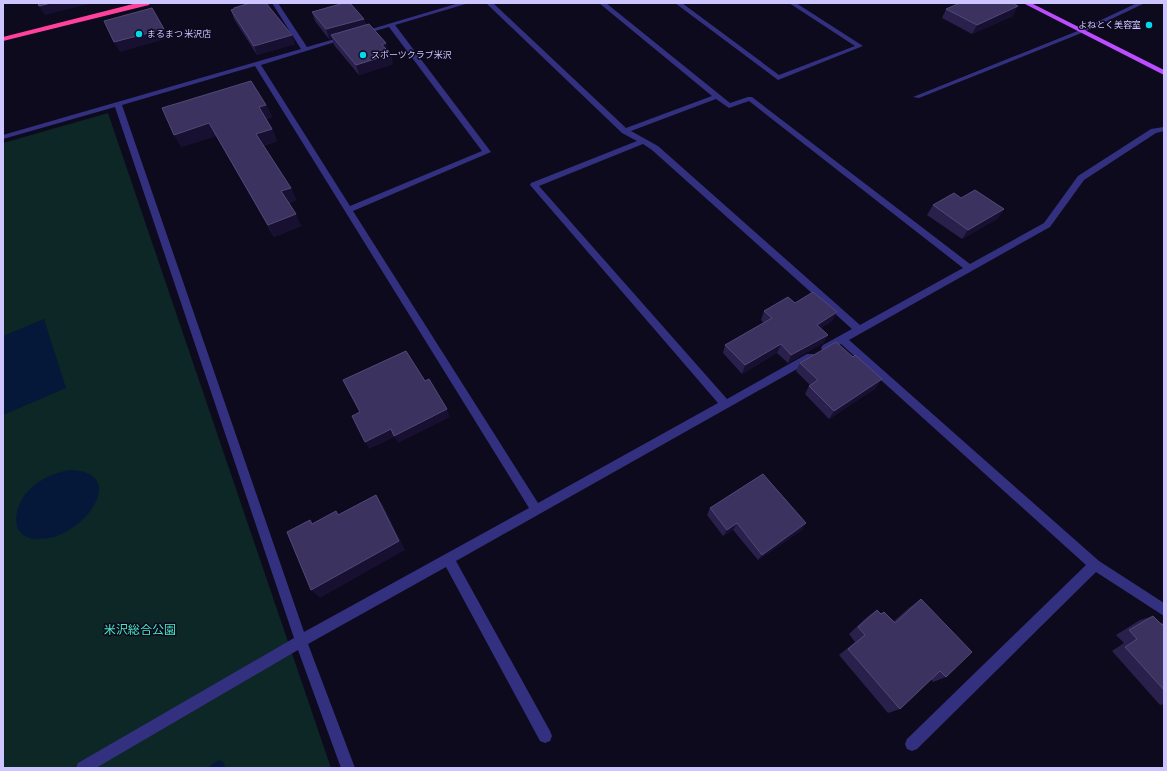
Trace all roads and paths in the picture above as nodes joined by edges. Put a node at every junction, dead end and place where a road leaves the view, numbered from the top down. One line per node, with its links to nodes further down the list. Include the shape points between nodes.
1 (146, 3): 12 (highway)
2 (275, 3): 13 (street)
3 (466, 3): 10 (street)
4 (489, 3): 20 (street)
5 (602, 3): 16 (street)
6 (678, 3): 7 (street, via 778,78 860,46)
7 (792, 3)
8 (1026, 3): 11 (main road)
9 (1142, 3): 11 (street)
10 (391, 25): 13 (street); 23 (street, via 487,152)
11 (1082, 31): 15 (main road); 17 (street)
12 (3, 39)
13 (305, 49): 14 (street)
14 (257, 64): 18 (street); 23 (street)
15 (1164, 73)
16 (716, 96): 20 (street); 24 (street, via 729,106 750,98)
17 (917, 97)
18 (118, 104): 21 (street); 32 (street)
19 (1164, 130): 24 (street, via 1154,132 1081,178 1047,225)
20 (625, 131): 22 (street)
21 (3, 137)
22 (642, 142): 25 (street, via 655,148); 27 (street, via 534,185)
23 (348, 210): 28 (street)
24 (969, 268): 25 (street)
25 (859, 330): 26 (street)
26 (842, 339): 27 (street); 30 (street)
27 (726, 404): 28 (street)
28 (536, 510): 29 (street)
29 (448, 559): 32 (street); 33 (street)
30 (1096, 565): 31 (street); 34 (street)
31 (1164, 610)
32 (301, 641): 35 (street); 36 (street)
33 (545, 736)
34 (912, 744)
35 (83, 768)
36 (348, 768)

